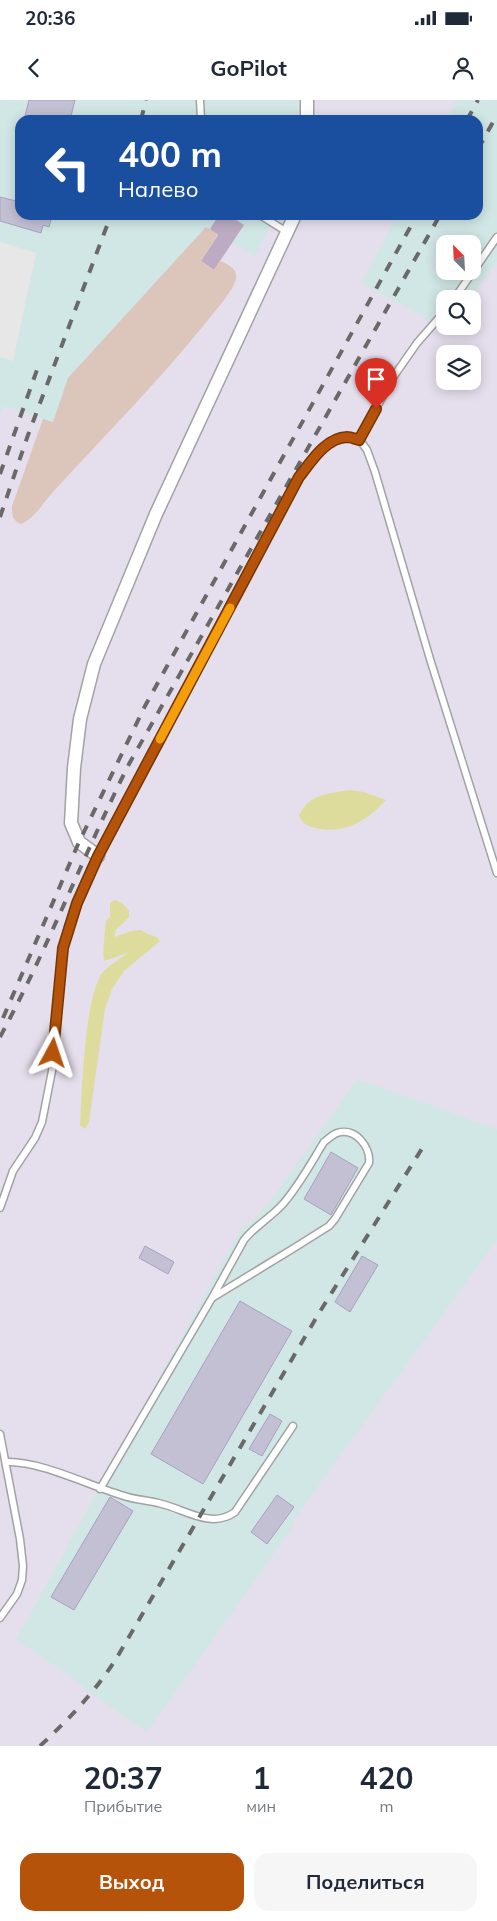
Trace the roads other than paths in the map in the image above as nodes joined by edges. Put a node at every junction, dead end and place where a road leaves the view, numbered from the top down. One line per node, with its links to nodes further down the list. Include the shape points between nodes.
1 (200, 100): 3 (lane)
2 (307, 100): 4 (street)
3 (201, 115)
4 (307, 115)
5 (268, 220): 7 (lane)
6 (293, 220): 7 (street)
7 (287, 232): 12 (street, via 156,514 94,664 80,718 71,823 79,842)
8 (497, 236): 9 (lane)
9 (460, 290)
10 (436, 321): 11 (lane, via 394,376)
11 (359, 440): 12 (lane, via 347,437 321,449 299,477); 13 (lane, via 376,472)
12 (98, 856): 14 (lane, via 77,903 63,948 52,1071 42,1122 13,1171)
13 (497, 873)
14 (0, 1208)
15 (212, 1298): 15 (lane, via 244,1240 292,1193 324,1142 336,1133 344,1132 359,1138 370,1155 369,1163 335,1220); 19 (lane)
16 (293, 1426): 19 (lane, via 238,1508 226,1518 207,1519 160,1503)
17 (0, 1434): 18 (lane)
18 (6, 1462): 19 (lane, via 26,1463); 20 (lane, via 23,1566 17,1594)
19 (100, 1489)
20 (0, 1618)

